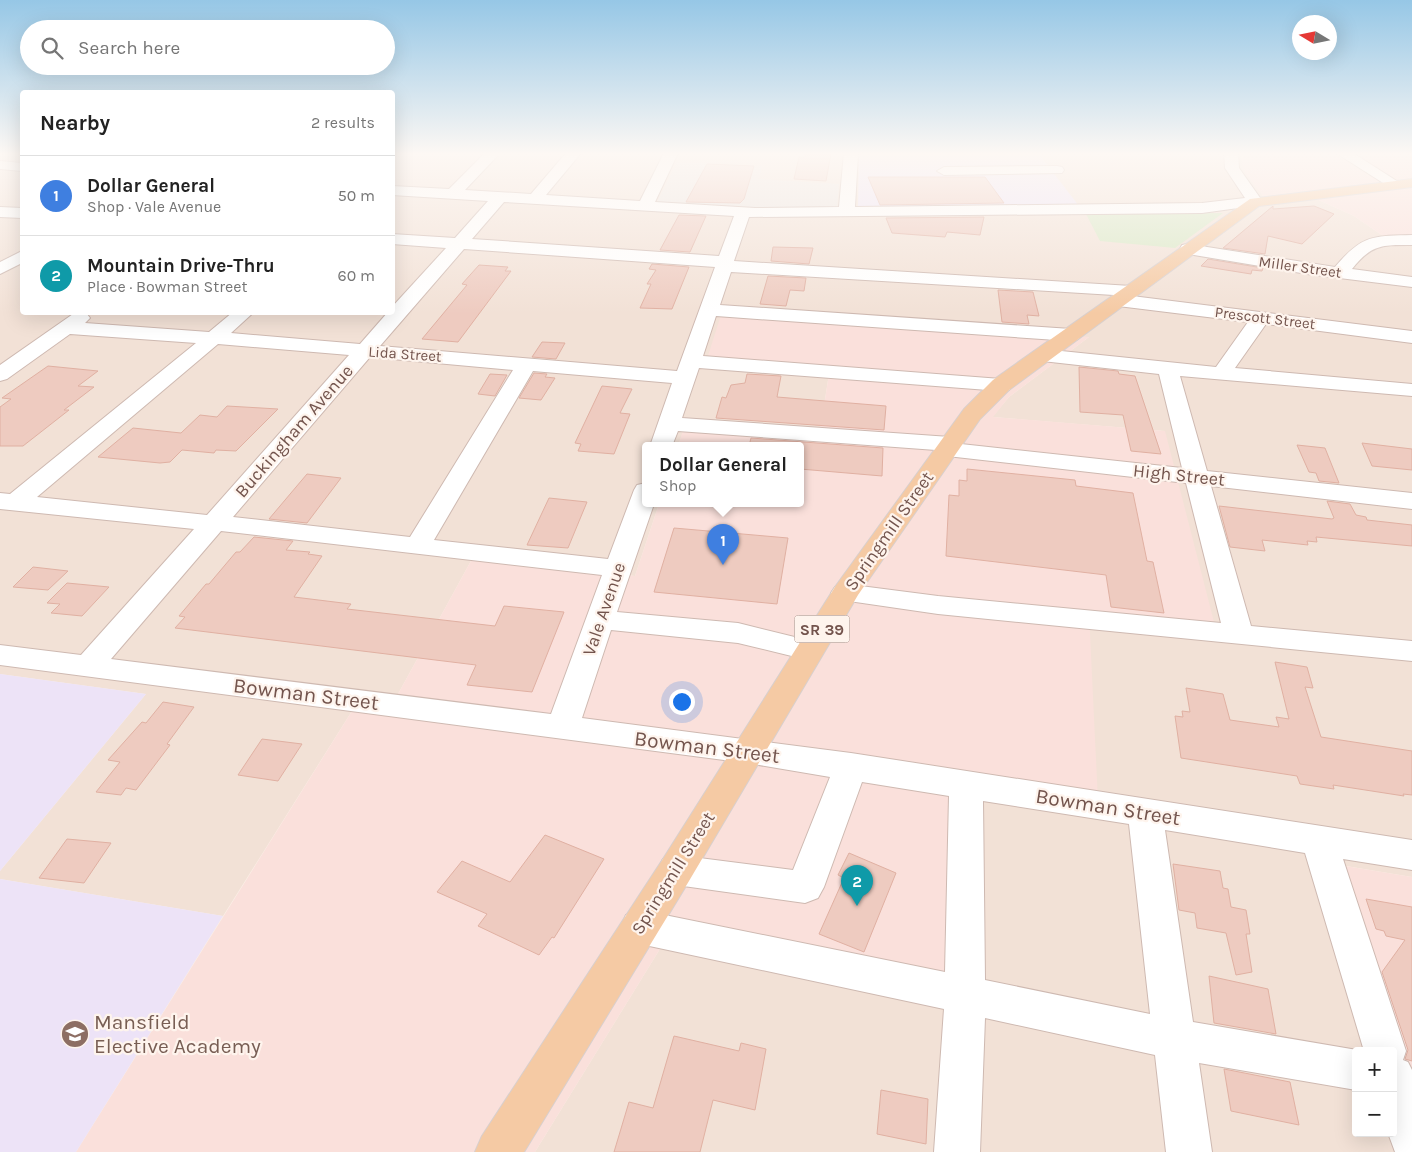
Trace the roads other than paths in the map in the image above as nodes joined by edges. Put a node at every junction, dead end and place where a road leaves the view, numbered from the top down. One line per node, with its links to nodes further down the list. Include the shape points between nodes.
1 (491, 207): 14 (street, Buckingham Avenue)
2 (657, 207): 9 (street)
3 (847, 207): 10 (street)
4 (1002, 207): 10 (street)
5 (1165, 207): 6 (street)
6 (1213, 207)
7 (1248, 207): 15 (main road, Springmill Street / SR 39)
8 (0, 212): 11 (street)
9 (743, 212): 10 (street); 17 (street)
10 (847, 212)
11 (20, 213)
12 (395, 239): 14 (street, Prescott Street)
13 (1412, 240): 20 (street, via 1368,243)
14 (459, 244): 17 (street, Prescott Street); 31 (street, Buckingham Avenue)
15 (1188, 249): 20 (street, Miller Street); 22 (main road, Springmill Street / SR 39)
16 (20, 257): 18 (street)
17 (725, 264): 22 (street, Prescott Street); 23 (street)
18 (0, 270): 19 (street)
19 (20, 271)
20 (1340, 273): 21 (street, Miller Street)
21 (1412, 282)
22 (1125, 295): 26 (street, Prescott Street); 28 (main road, Springmill Street / SR 39)
23 (709, 310): 28 (street); 35 (street)
24 (83, 315): 27 (street)
25 (242, 315): 30 (street)
26 (1261, 318): 29 (street, Prescott Street); 36 (street)
27 (66, 328): 30 (street, Lida Street); 37 (street)
28 (1070, 334): 32 (main road, Springmill Street / SR 39)
29 (1412, 337)
30 (216, 338): 31 (street, Lida Street); 46 (street)
31 (365, 351): 33 (street, Lida Street); 47 (street, Buckingham Avenue)
32 (1042, 355): 34 (street); 38 (main road, Springmill Street / SR 39)
33 (527, 363): 35 (street, Lida Street); 48 (street)
34 (1168, 369): 36 (street); 43 (street)
35 (688, 370): 38 (street, Lida Street); 40 (street)
36 (1221, 374): 39 (street)
37 (0, 375)
38 (1001, 385): 42 (main road, Springmill Street / SR 39, via 978,407)
39 (1412, 390)
40 (669, 424): 41 (street); 42 (street, High Street)
41 (662, 442)
42 (949, 446): 43 (street, High Street); 50 (main road, Springmill Street / SR 39)
43 (1196, 477): 45 (street, High Street); 52 (street)
44 (642, 501): 49 (street, Vale Avenue)
45 (1412, 501)
46 (7, 502): 47 (street)
47 (214, 523): 48 (street); 56 (street, Buckingham Avenue)
48 (418, 545): 49 (street)
49 (618, 568): 51 (street, Vale Avenue)
50 (844, 593): 52 (street); 53 (main road, Springmill Street / SR 39)
51 (600, 620): 53 (street, via 738,634); 57 (street, Vale Avenue)
52 (1238, 633): 54 (street)
53 (808, 650): 58 (main road, Springmill Street / SR 39)
54 (1412, 651)
55 (0, 655): 56 (street, Bowman Street)
56 (88, 666): 57 (street, Bowman Street)
57 (562, 728): 58 (street, Bowman Street)
58 (747, 752): 59 (street, Bowman Street); 64 (main road, Springmill Street / SR 39)
59 (851, 766): 60 (street, Bowman Street); 64 (street, via 805,887)
60 (966, 784): 61 (street, Bowman Street); 66 (street)
61 (1145, 813): 62 (street, Bowman Street); 67 (street)
62 (1319, 840): 63 (street, Bowman Street); 68 (street)
63 (1412, 855)
64 (676, 870): 65 (main road, Springmill Street / SR 39)
65 (640, 927): 66 (street); 74 (main road, Springmill Street / SR 39)
66 (964, 994): 67 (street); 75 (street)
67 (1174, 1039): 69 (street); 76 (street)
68 (1384, 1047)
69 (1352, 1068)
70 (1397, 1077): 71 (street)
71 (1412, 1079)
72 (1397, 1089): 73 (street)
73 (1412, 1139)
74 (498, 1152)
75 (957, 1152)
76 (1188, 1152)

